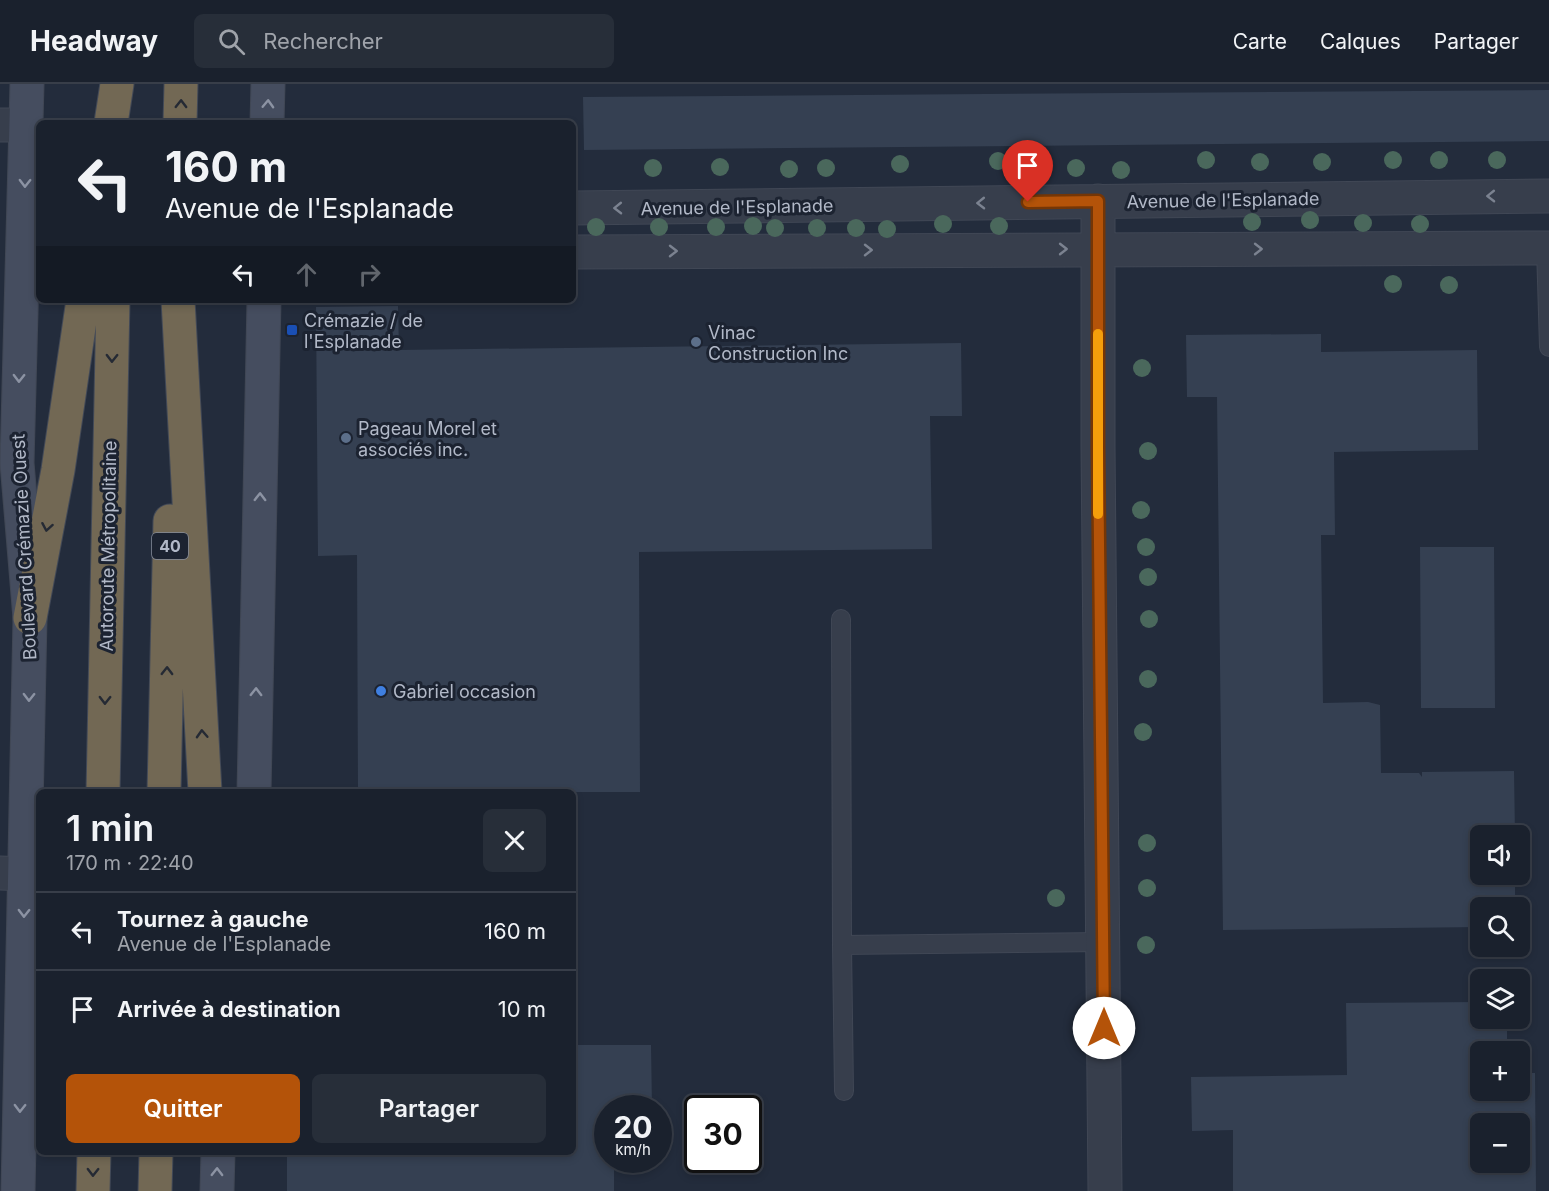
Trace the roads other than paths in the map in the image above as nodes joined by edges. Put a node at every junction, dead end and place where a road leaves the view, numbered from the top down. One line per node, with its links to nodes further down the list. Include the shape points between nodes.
1 (27, 84): 9 (main road, Boulevard Crémazie Ouest)
2 (117, 84): 5 (highway); 6 (highway)
3 (181, 84): 7 (highway, one-way to 3)
4 (268, 84): 8 (main road, one-way to 4)
5 (111, 120)
6 (117, 120)
7 (180, 120)
8 (267, 120)
9 (13, 125): 22 (main road, Boulevard Crémazie Ouest, one-way to 22, via 17,463)
10 (1549, 196): 11 (street, Avenue de l'Esplanade, one-way to 11)
11 (1098, 201): 12 (street, Avenue de l'Esplanade, one-way to 12); 14 (street)
12 (576, 208)
13 (1547, 248): 14 (street, one-way to 13); 21 (lane)
14 (1098, 249): 15 (street, one-way to 14); 30 (street)
15 (576, 252)
16 (83, 303): 23 (highway, one-way to 23, via 58,470)
17 (113, 303): 25 (highway, Autoroute Métropolitaine, one-way to 25)
18 (177, 303): 26 (highway, 40, one-way to 18)
19 (177, 303): 27 (highway, one-way to 19)
20 (264, 303): 28 (main road, one-way to 20)
21 (1549, 346)
22 (11, 515): 23 (main road, Boulevard Crémazie Ouest)
23 (30, 618): 29 (main road, Boulevard Crémazie Ouest, one-way to 29)
24 (841, 619): 31 (lane)
25 (103, 789)
26 (164, 789)
27 (205, 789)
28 (254, 789)
29 (12, 874): 36 (main road, Boulevard Crémazie Ouest, one-way to 36)
30 (1103, 942): 31 (lane); 40 (street)
31 (842, 945): 32 (lane)
32 (844, 1091)
33 (94, 1155): 37 (highway, one-way to 37)
34 (156, 1155): 38 (highway)
35 (218, 1155): 39 (main road, one-way to 35)
36 (18, 1191)
37 (93, 1191)
38 (155, 1191)
39 (217, 1191)
40 (1105, 1191)

